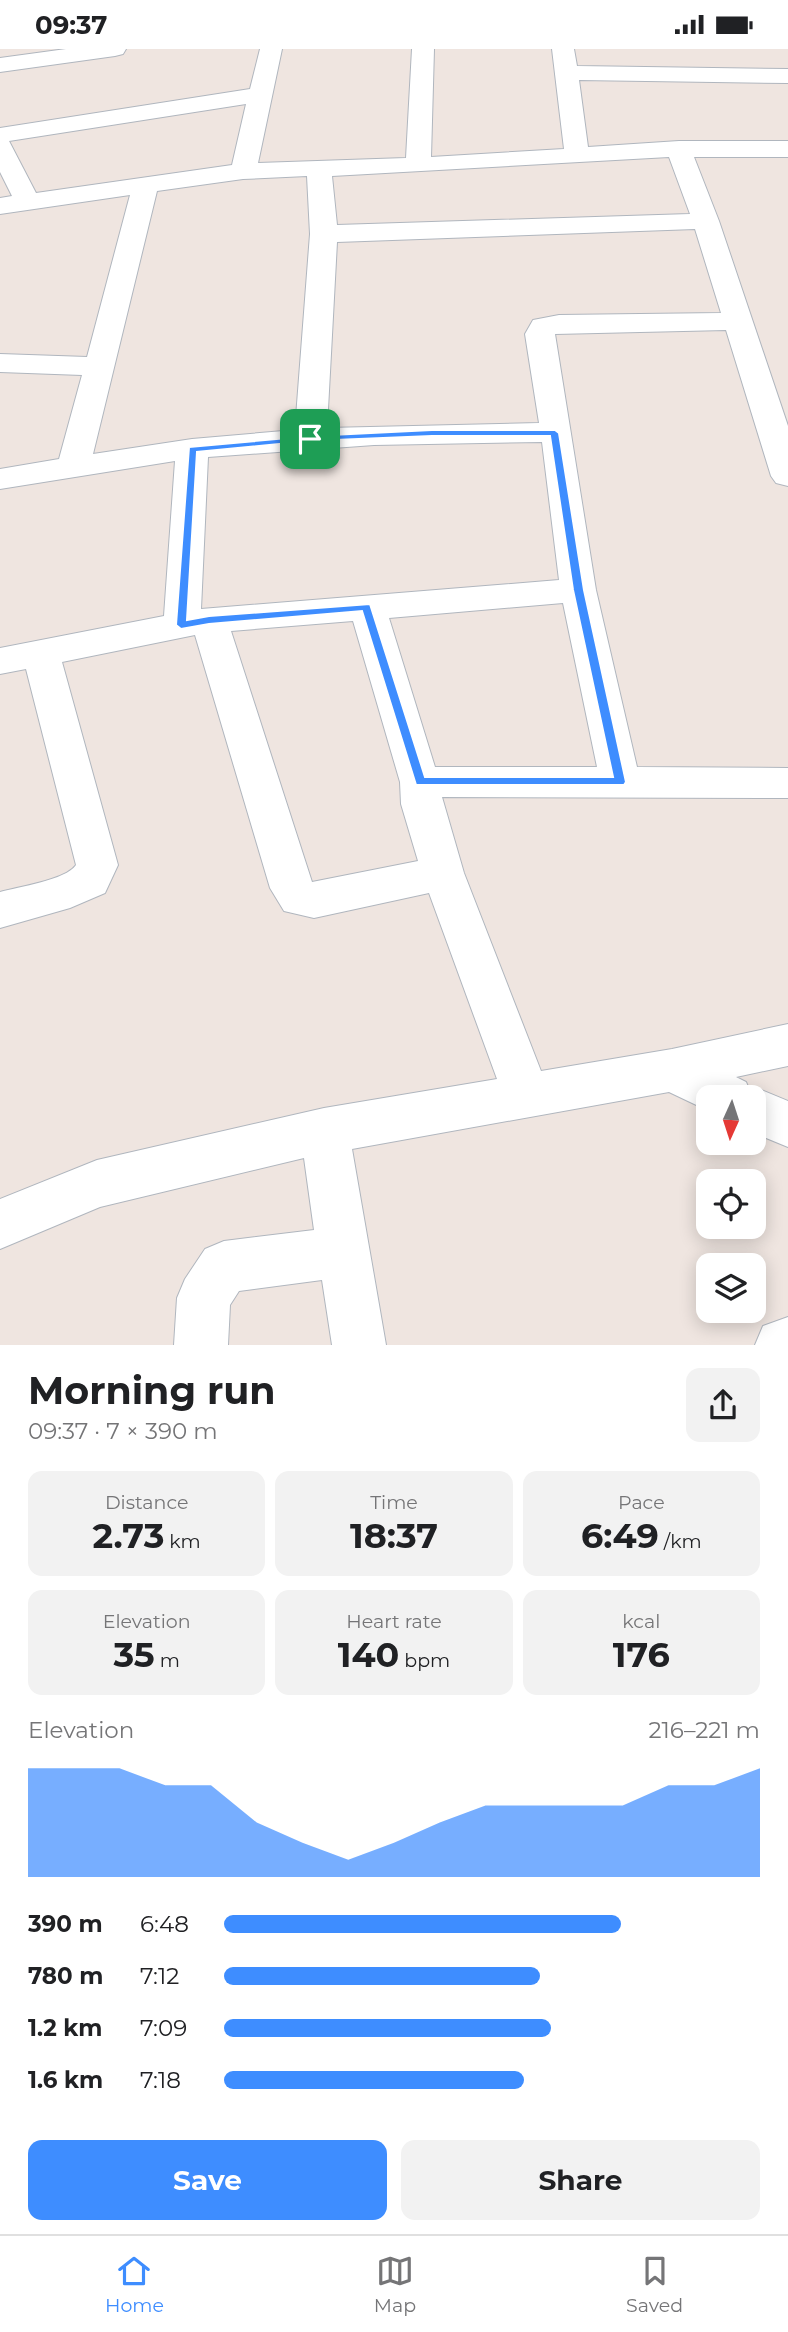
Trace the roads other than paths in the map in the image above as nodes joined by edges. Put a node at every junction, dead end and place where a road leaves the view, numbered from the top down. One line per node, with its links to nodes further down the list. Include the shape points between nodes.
1 (115, 49): 5 (street)
2 (271, 49): 7 (street)
3 (423, 49): 13 (street)
4 (564, 61): 6 (street); 12 (street)
5 (0, 65)
6 (788, 76)
7 (260, 95): 8 (street); 15 (street)
8 (0, 135)
9 (0, 146): 17 (street)
10 (679, 149): 11 (street); 12 (street); 19 (street)
11 (788, 149)
12 (577, 155): 13 (street)
13 (418, 165): 14 (street)
14 (319, 169): 15 (street); 20 (street)
15 (243, 171): 16 (street)
16 (146, 185): 17 (street); 23 (street)
17 (28, 202): 18 (street)
18 (0, 206)
19 (706, 221): 20 (street); 21 (street)
20 (324, 234): 25 (street)
21 (738, 321): 24 (street, via 543,326 540,334); 28 (street)
22 (0, 363): 23 (street)
23 (99, 366): 27 (street)
24 (555, 433): 25 (street); 30 (street)
25 (310, 439): 26 (street)
26 (192, 449): 27 (street); 32 (street)
27 (73, 468): 29 (street)
28 (788, 476)
29 (0, 479)
30 (578, 590): 31 (street); 36 (street)
31 (367, 607): 32 (street); 35 (street)
32 (195, 622): 33 (street); 38 (street, via 299,899 314,900)
33 (41, 653): 34 (street); 39 (street, via 97,865 90,881 69,891)
34 (0, 661)
35 (420, 782): 36 (street); 38 (street)
36 (620, 782): 37 (street)
37 (788, 783)
38 (443, 873): 43 (street)
39 (0, 910)
40 (788, 1045): 41 (street)
41 (672, 1070): 42 (street); 43 (street)
42 (704, 1085)
43 (527, 1095): 46 (street)
44 (766, 1115): 45 (street)
45 (788, 1125)
46 (324, 1131): 47 (street, via 97,1184); 48 (street)
47 (0, 1224)
48 (344, 1252): 50 (street, via 224,1267 204,1298); 51 (street)
49 (788, 1344): 52 (street)
50 (201, 1345)
51 (359, 1345)
52 (782, 1345)

